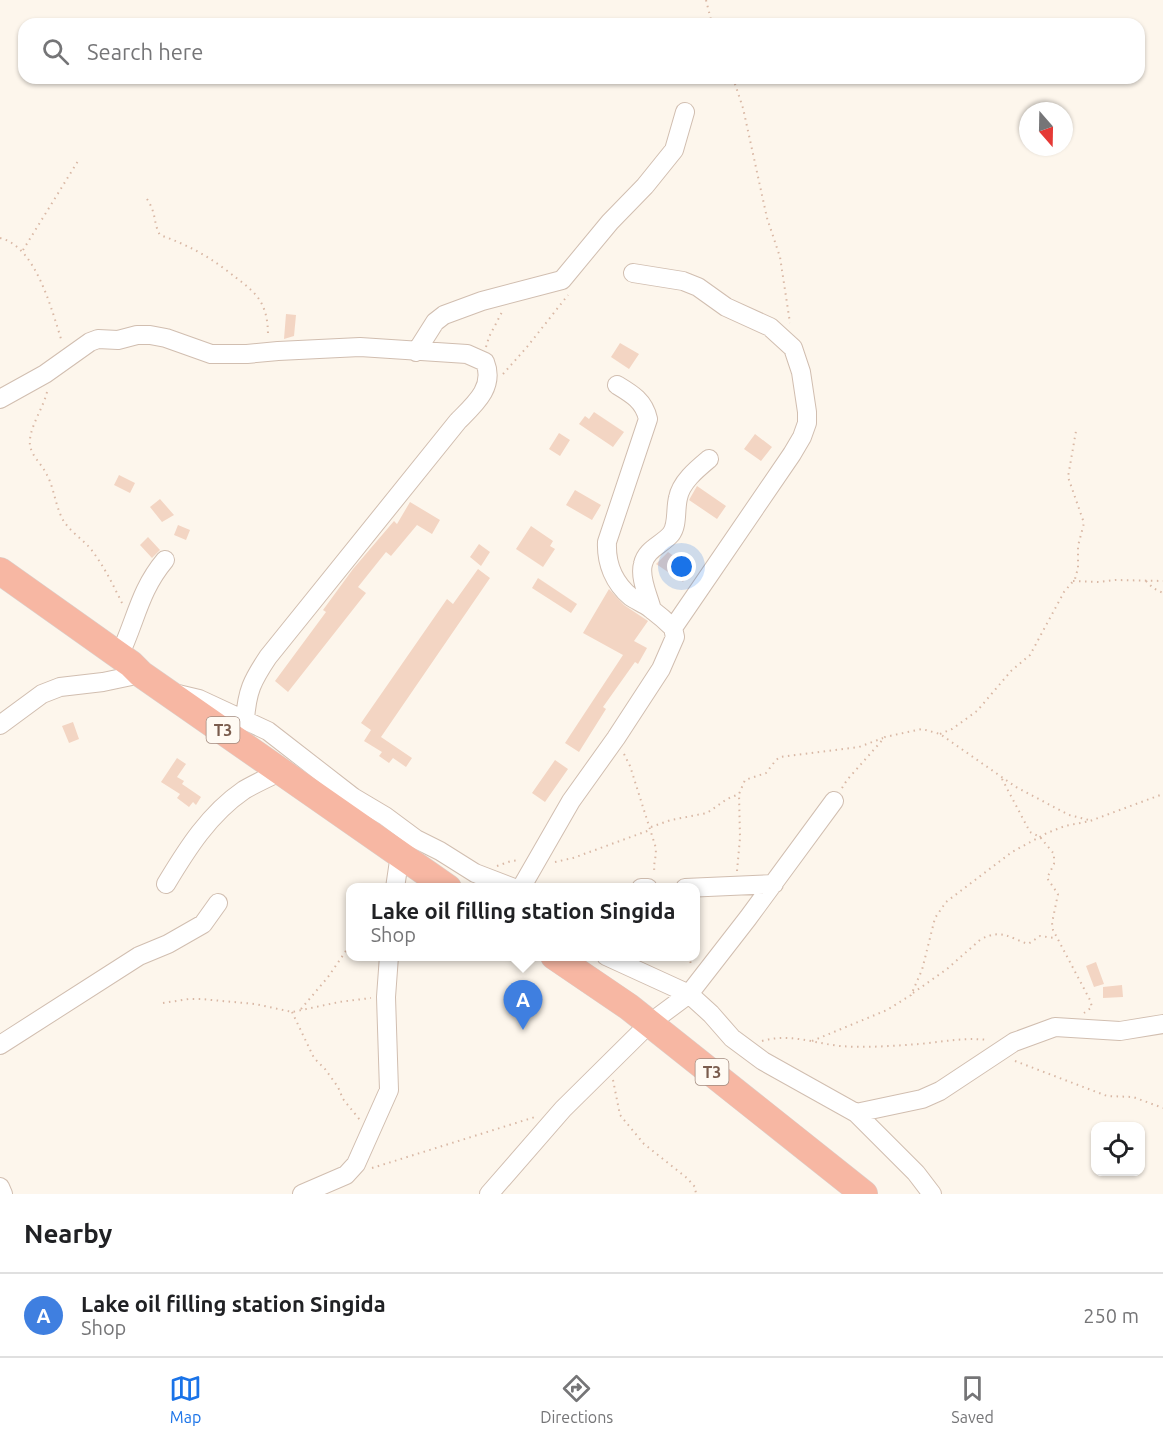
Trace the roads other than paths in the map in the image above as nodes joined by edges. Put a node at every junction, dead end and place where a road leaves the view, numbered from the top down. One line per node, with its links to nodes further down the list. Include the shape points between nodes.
1 (685, 112): 3 (street, via 674,150 562,280 444,315)
2 (633, 273): 10 (street, via 698,287 726,307 770,327 790,345 799,362 807,412 802,437)
3 (416, 352): 5 (street, via 360,348 211,354 150,335 98,339); 14 (street, via 467,354 485,362 489,377 481,398 268,657 254,678)
4 (617, 385): 9 (street, via 638,399 648,419 607,542 607,555 618,584)
5 (0, 399)
6 (709, 459): 9 (street, via 692,473 678,496 671,534 647,555 643,564)
7 (165, 560): 11 (street, via 144,589)
8 (0, 571): 11 (highway, T3)
9 (652, 610): 10 (street)
10 (673, 628): 22 (street, via 675,637 661,669 571,801)
11 (119, 656): 12 (highway, T3)
12 (141, 674): 13 (highway, T3); 15 (street, via 60,687 42,694)
13 (170, 694): 14 (street, via 199,699); 16 (highway, T3)
14 (245, 720): 21 (street, via 268,731 353,797 416,839 474,873)
15 (0, 725)
16 (282, 771): 18 (highway, T3); 23 (street, via 226,804 200,830)
17 (834, 801): 24 (street)
18 (400, 854): 19 (street); 20 (highway, T3)
19 (396, 883)
20 (441, 883)
21 (501, 883)
22 (524, 883)
23 (166, 884)
24 (774, 884): 25 (street); 30 (street)
25 (700, 887)
26 (218, 903): 33 (street, via 203,924 139,956)
27 (389, 961): 37 (street, via 389,1090 356,1164 346,1175)
28 (560, 961): 31 (highway, T3)
29 (615, 961): 30 (street)
30 (689, 994): 31 (street); 34 (street, via 732,1038 776,1070)
31 (650, 1023): 38 (street, via 563,1109); 39 (highway, T3)
32 (1163, 1024): 34 (street, via 1120,1031 1055,1027 1014,1042 922,1099)
33 (0, 1045)
34 (856, 1113): 40 (street)
35 (0, 1187): 36 (street)
36 (3, 1194)
37 (302, 1194)
38 (489, 1194)
39 (864, 1194)
40 (932, 1194)

